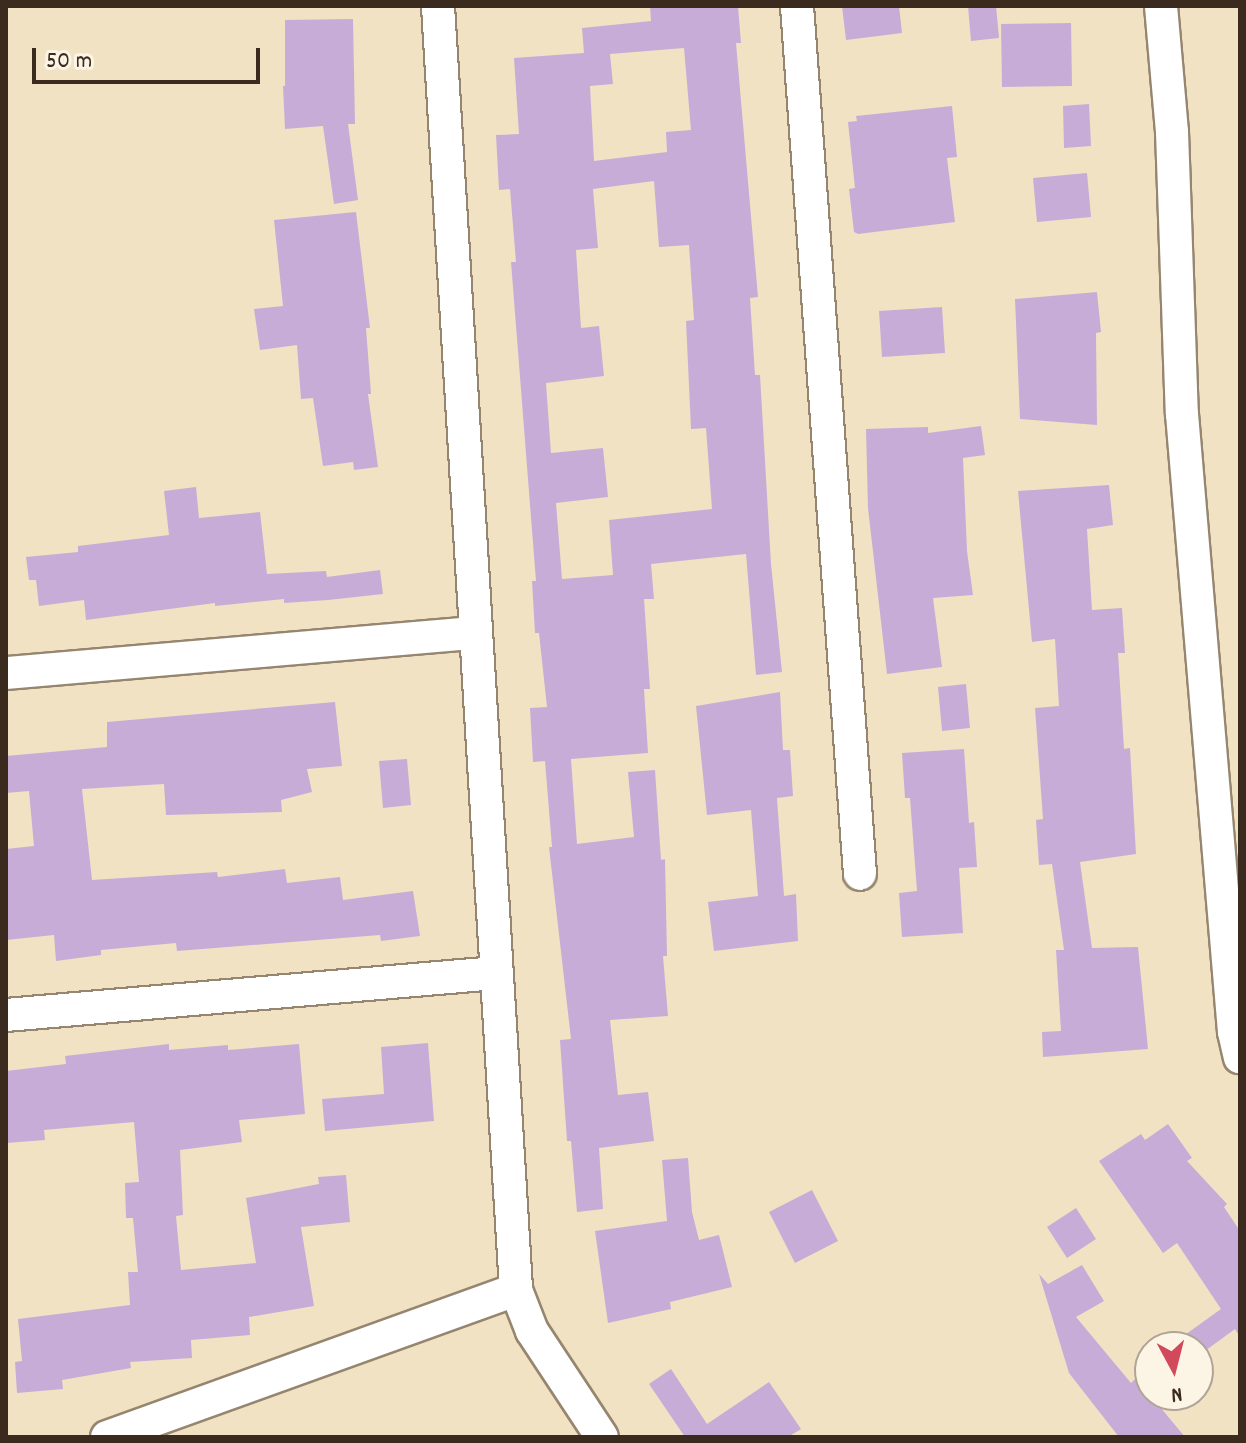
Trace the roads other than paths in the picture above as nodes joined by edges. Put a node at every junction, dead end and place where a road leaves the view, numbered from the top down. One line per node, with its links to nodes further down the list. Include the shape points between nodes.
1 (438, 6): 4 (street)
2 (797, 6): 6 (street)
3 (1161, 6): 9 (street, via 1172,132 1182,414)
4 (475, 633): 5 (street); 7 (street)
5 (6, 673)
6 (860, 874)
7 (496, 973): 8 (street); 10 (street)
8 (6, 1015)
9 (1240, 1057)
10 (516, 1290): 11 (street); 12 (street, via 532,1331)
11 (107, 1437)
12 (602, 1437)

